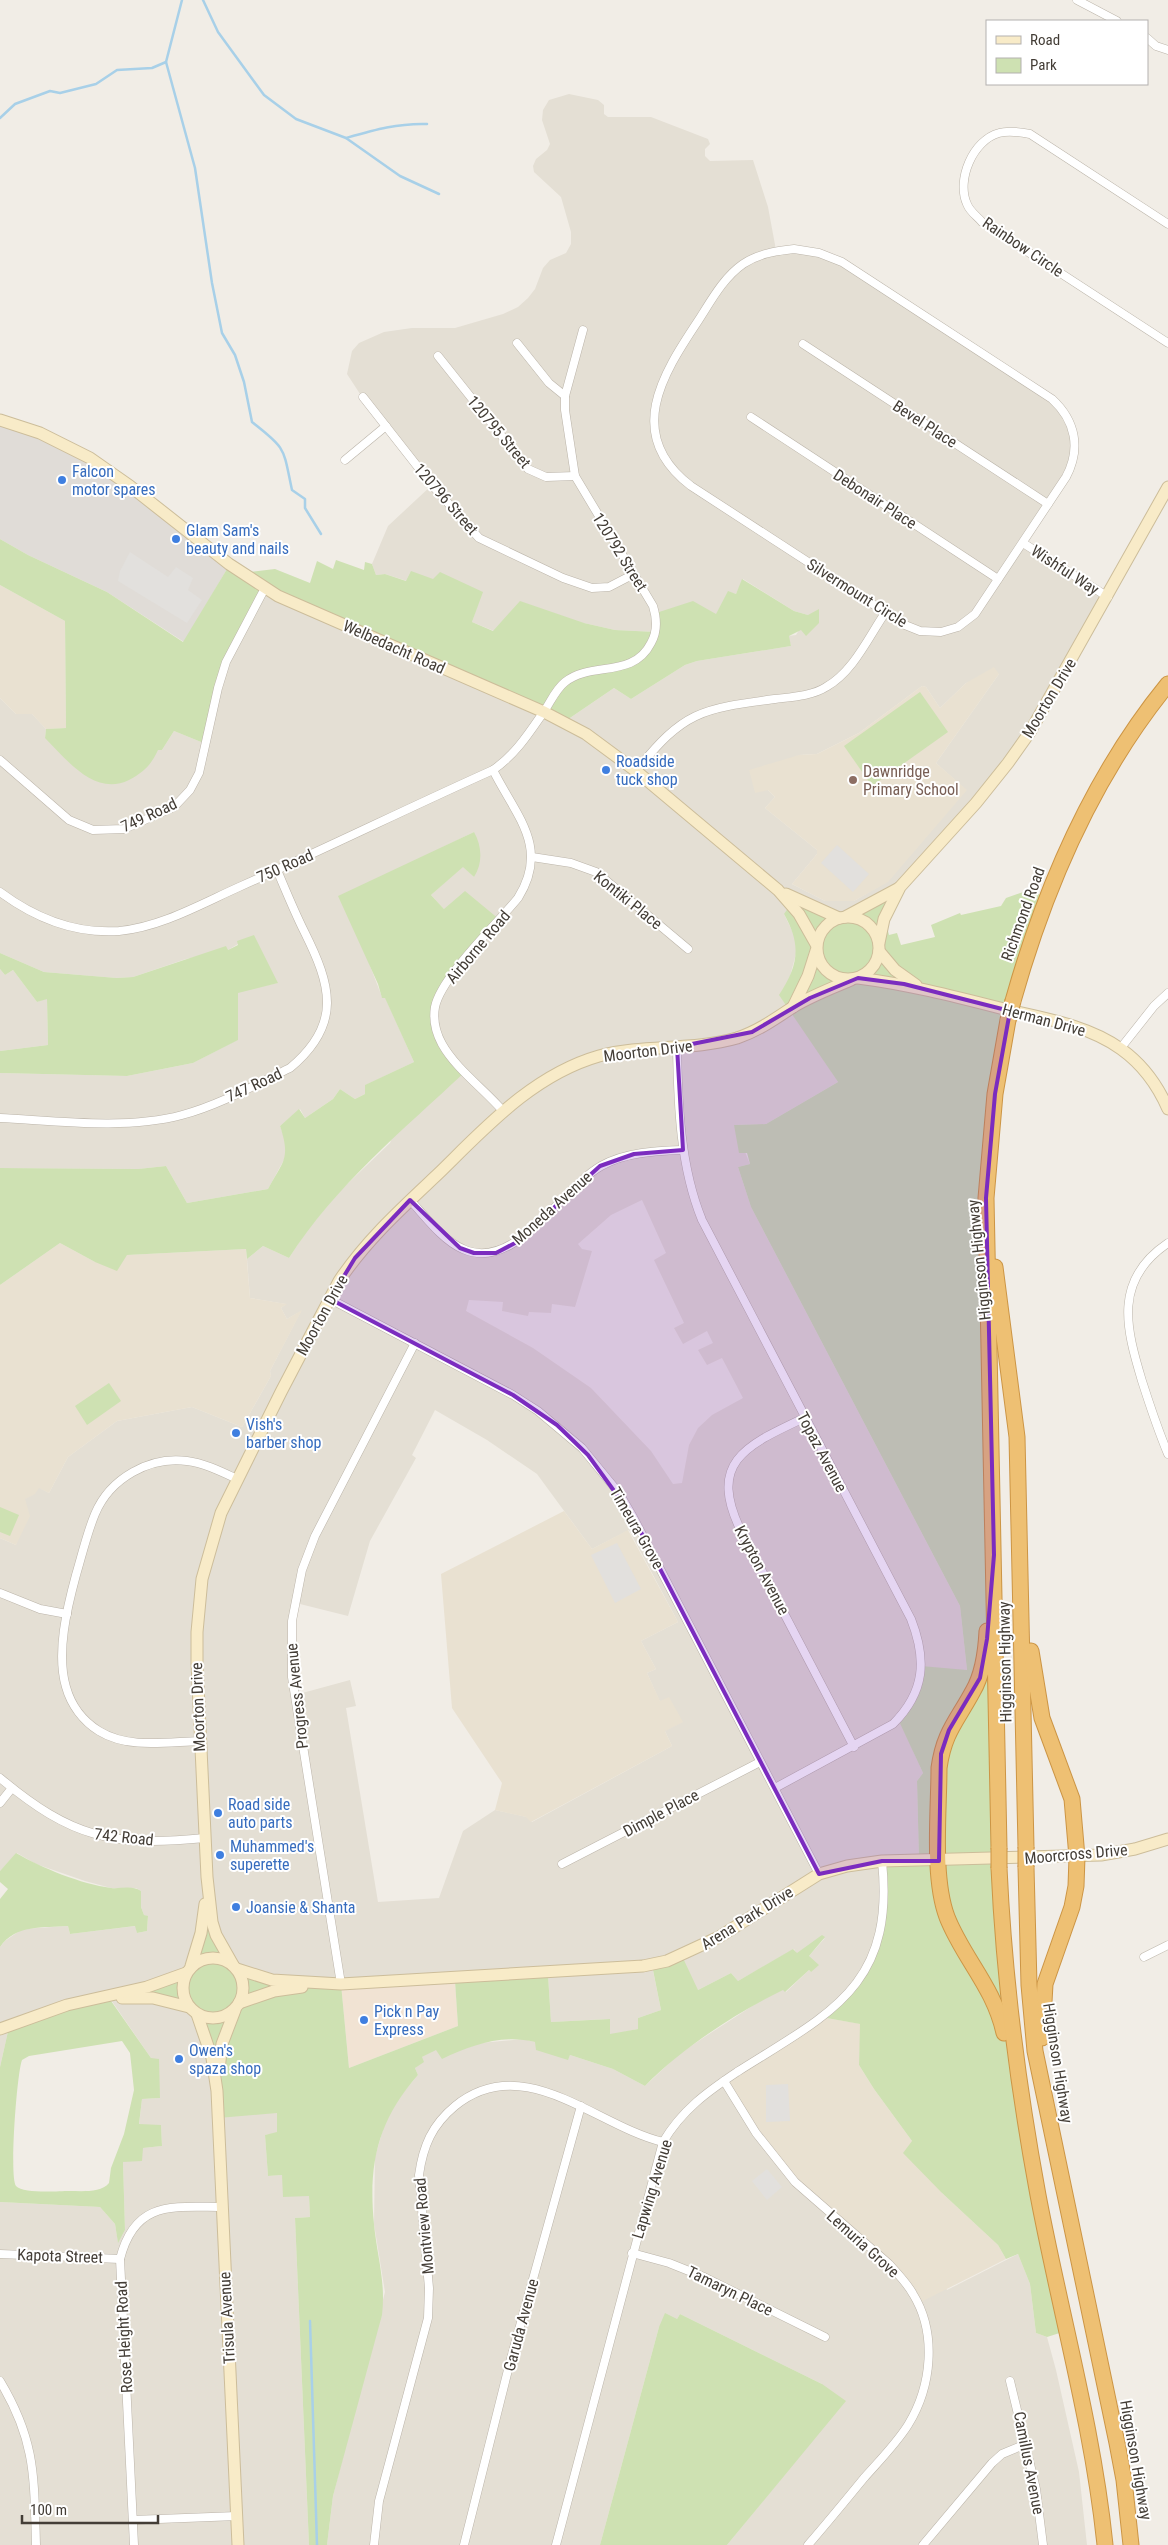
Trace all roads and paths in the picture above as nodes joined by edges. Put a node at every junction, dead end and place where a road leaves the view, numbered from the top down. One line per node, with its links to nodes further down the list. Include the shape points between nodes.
1 (1077, 0): 2 (street)
2 (1115, 20)
3 (1148, 39): 4 (street)
4 (1168, 50)
5 (1168, 224): 8 (street, Rainbow Circle, via 1030,134 1022,132 999,133 986,140 964,177 967,205 982,222)
6 (583, 330): 11 (street, 120792 Street)
7 (517, 343): 11 (street)
8 (1168, 343)
9 (803, 344): 19 (street, Bevel Place)
10 (438, 356): 17 (street, 120795 Street, via 528,469 546,477)
11 (565, 396): 17 (street, 120792 Street)
12 (363, 397): 15 (street, 120796 Street)
13 (751, 418): 22 (street, Debonair Place)
14 (0, 420): 23 (street, Welbedacht Road, via 44,434 96,462)
15 (386, 426): 16 (street); 21 (street, 120796 Street, via 465,523 486,542 576,584 592,588 609,587)
16 (345, 460)
17 (576, 476): 21 (street, 120792 Street)
18 (1168, 487): 24 (street, Moorton Drive)
19 (1048, 504): 20 (street, Silvermount Circle); 25 (street, Silvermount Circle, via 1071,467 1076,446 1068,419 1052,399 830,256 806,250 780,250 742,265 723,282 666,370 654,416 658,442 678,476 691,486)
20 (1023, 543): 22 (street, Silvermount Circle); 24 (street, Wishful Way)
21 (634, 574): 27 (street, 120792 Street, via 656,614 656,628 650,645 631,664 569,679)
22 (998, 579): 25 (street, Silvermount Circle, via 975,614 950,630 920,631)
23 (265, 588): 27 (street, Welbedacht Road); 28 (street, 749 Road, via 224,670 199,773 190,790 174,806 124,829 93,830 69,820)
24 (1108, 598): 33 (street, Moorton Drive, via 1049,701 1008,764)
25 (885, 613): 30 (street, via 851,664 825,688 798,696 701,713 665,736)
26 (1168, 684): 50 (highway, Richmond Road, bridge, via 1126,742 1072,838 1040,914 1008,1020 995,1094)
27 (544, 712): 29 (street, 750 Road, via 514,754); 30 (street, Welbedacht Road, via 586,734)
28 (0, 760)
29 (493, 770): 31 (street, Airborne Road, via 521,819); 32 (street, 750 Road)
30 (636, 771): 34 (street, Welbedacht Road)
31 (532, 857): 39 (street, Kontiki Place, via 571,862 596,872); 47 (street, Airborne Road, via 527,884 518,898 446,984 435,1007 437,1034 442,1045)
32 (277, 870): 35 (street, 750 Road, via 158,922 118,931 59,924 31,912); 48 (street, 747 Road, via 319,960 326,986 327,1008 320,1032 309,1051 299,1060 290,1068 213,1104 163,1119 105,1122)
33 (900, 887): 36 (street, Moorton Drive); 37 (street, Moorton Drive, via 884,919)
34 (778, 890): 36 (street, Welbedacht Road); 38 (street, Welbedacht Road, via 799,914)
35 (0, 892)
36 (842, 917): 37 (street, via 867,923 875,932); 38 (street, via 824,928)
37 (879, 947): 40 (street, via 873,967); 41 (street, Herman Drive, via 895,970)
38 (816, 948): 40 (street, via 820,963 828,973 839,979); 43 (street, Moorton Drive, via 808,976)
39 (688, 949)
40 (855, 979): 41 (street, Herman Drive); 43 (street, Moorton Drive)
41 (920, 988): 45 (street, Herman Drive, via 1085,1030)
42 (1168, 993): 45 (street)
43 (793, 1007): 44 (street, Moorton Drive, via 767,1025 737,1038)
44 (677, 1047): 47 (street, Moorton Drive, via 620,1052 581,1062 541,1083); 49 (street, Topaz Avenue)
45 (1120, 1049): 46 (street, Herman Drive, via 1150,1078)
46 (1168, 1108)
47 (503, 1111): 51 (street, Moorton Drive)
48 (0, 1118)
49 (683, 1150): 51 (street, Moneda Avenue, via 634,1154 600,1166 515,1243 496,1253 474,1253 460,1248); 55 (street, Topaz Avenue, via 693,1199 702,1220)
50 (988, 1183): 58 (highway, Higginson Highway, via 986,1253); 59 (highway, Higginson Highway, via 997,1287 1016,1428)
51 (410, 1200): 53 (street, Moorton Drive, via 355,1258)
52 (1168, 1243): 56 (street, via 1153,1254 1137,1275 1127,1316 1136,1360)
53 (330, 1299): 54 (street, Timeura Grove); 57 (street, Moorton Drive)
54 (414, 1343): 64 (street, Timeura Grove, via 513,1395 557,1426 588,1455 633,1517); 82 (street, Progress Avenue, via 315,1536 302,1570 292,1621 292,1677)
55 (804, 1418): 63 (street, Topaz Avenue, via 911,1619 921,1649 920,1678 904,1714); 63 (street, Krypton Avenue, via 742,1453 730,1474 728,1499 742,1534)
56 (1168, 1454)
57 (237, 1479): 61 (street, via 198,1463 173,1460 149,1465 126,1476 96,1512); 62 (street, Moorton Drive, via 221,1513 202,1579 197,1632)
58 (994, 1555): 73 (highway, via 987,1640 980,1678 948,1730 941,1754); 75 (highway, Higginson Highway, bridge, via 999,1848)
59 (1021, 1555): 71 (highway, via 1037,1695 1048,1738 1072,1799); 91 (highway, Higginson Highway, bridge, via 1031,2015 1035,2052)
60 (0, 1593): 61 (street, via 40,1609)
61 (67, 1614): 62 (street, via 63,1652 65,1685 74,1707 90,1725 124,1742)
62 (199, 1741): 69 (street, Moorton Drive)
63 (854, 1747): 67 (street, Topaz Avenue)
64 (760, 1762): 67 (street, Timeura Grove); 74 (street, Dimple Place)
65 (0, 1778): 66 (street, 742 Road)
66 (12, 1788): 68 (street); 69 (street, 742 Road, via 62,1823 91,1834 137,1841)
67 (775, 1788): 76 (street, Timeura Grove)
68 (0, 1803)
69 (204, 1838): 77 (street, Moorton Drive)
70 (1168, 1838): 71 (street, Moorcross Drive, via 1135,1849)
71 (1077, 1857): 75 (street, Moorcross Drive); 91 (highway, via 1074,1897 1050,1965 1042,2012 1044,2056)
72 (882, 1861): 73 (street, Arena Park Drive); 76 (street, Arena Park Drive); 87 (street, Lapwing Avenue, via 884,1890 880,1932 869,1965 853,1990 822,2017)
73 (939, 1861): 75 (street, Arena Park Drive); 92 (highway, via 941,1893 947,1916 988,1988 1003,2027)
74 (562, 1864)
75 (1006, 1864): 92 (highway, Higginson Highway, via 1003,1950 1008,2006)
76 (820, 1874): 82 (street, Arena Park Drive, via 703,1946 667,1961 643,1966)
77 (207, 1877): 80 (street, Moorton Drive, via 212,1922); 81 (street, Moorton Drive, via 204,1922)
78 (1168, 1945): 79 (street)
79 (1144, 1957)
80 (235, 1967): 81 (street, Arena Park Drive, via 215,1957 205,1958); 82 (street, Arena Park Drive, via 272,1980); 84 (street, via 243,1986)
81 (188, 1970): 83 (street, Arena Park Drive, via 148,1987); 85 (street, via 182,1992)
82 (336, 1984): 84 (street, Arena Park Drive, via 274,1991)
83 (98, 1998): 85 (street, Arena Park Drive, via 153,1998); 86 (street, Arena Park Drive)
84 (237, 2006): 85 (street, Arena Park Drive, via 226,2015 215,2018); 88 (street, Trisula Avenue, via 222,2044)
85 (193, 2010): 88 (street, Trisula Avenue, via 212,2058)
86 (0, 2029)
87 (724, 2081): 90 (street, Lapwing Avenue, via 688,2107); 109 (street, Lemuria Grove, via 756,2133 790,2176 902,2278 913,2294 926,2326 929,2359 914,2415)
88 (217, 2090): 93 (street, Trisula Avenue)
89 (581, 2106): 90 (street, Montview Road); 106 (street, Montview Road, via 528,2086 487,2090 471,2095 444,2115 427,2140 419,2190 429,2288 428,2318 380,2501); 107 (street, Garuda Avenue)
90 (664, 2142): 94 (street, Lapwing Avenue)
91 (1058, 2166): 113 (highway, Higginson Highway, via 1117,2443)
92 (1038, 2196): 112 (highway, Higginson Highway, via 1094,2458)
93 (222, 2208): 96 (street, Rose Height Road, via 169,2209 150,2213 135,2224); 101 (street, Trisula Avenue)
94 (632, 2253): 97 (street, Tamaryn Place, via 688,2270); 108 (street, Lapwing Avenue)
95 (0, 2254): 96 (street, Kapota Street)
96 (120, 2259): 102 (street, Rose Height Road)
97 (825, 2337)
98 (0, 2381): 103 (street, via 18,2412 30,2450)
99 (1010, 2381): 100 (street, Camillus Avenue)
100 (1026, 2444): 110 (street, via 1002,2454 992,2463); 111 (street, Camillus Avenue, via 1041,2516)
101 (237, 2516): 102 (street); 105 (street, Trisula Avenue)
102 (133, 2520): 104 (street, Rose Height Road)
103 (36, 2545)
104 (134, 2545)
105 (238, 2545)
106 (374, 2545)
107 (464, 2545)
108 (556, 2545)
109 (808, 2545)
110 (923, 2545)
111 (1043, 2545)
112 (1105, 2545)
113 (1131, 2545)

